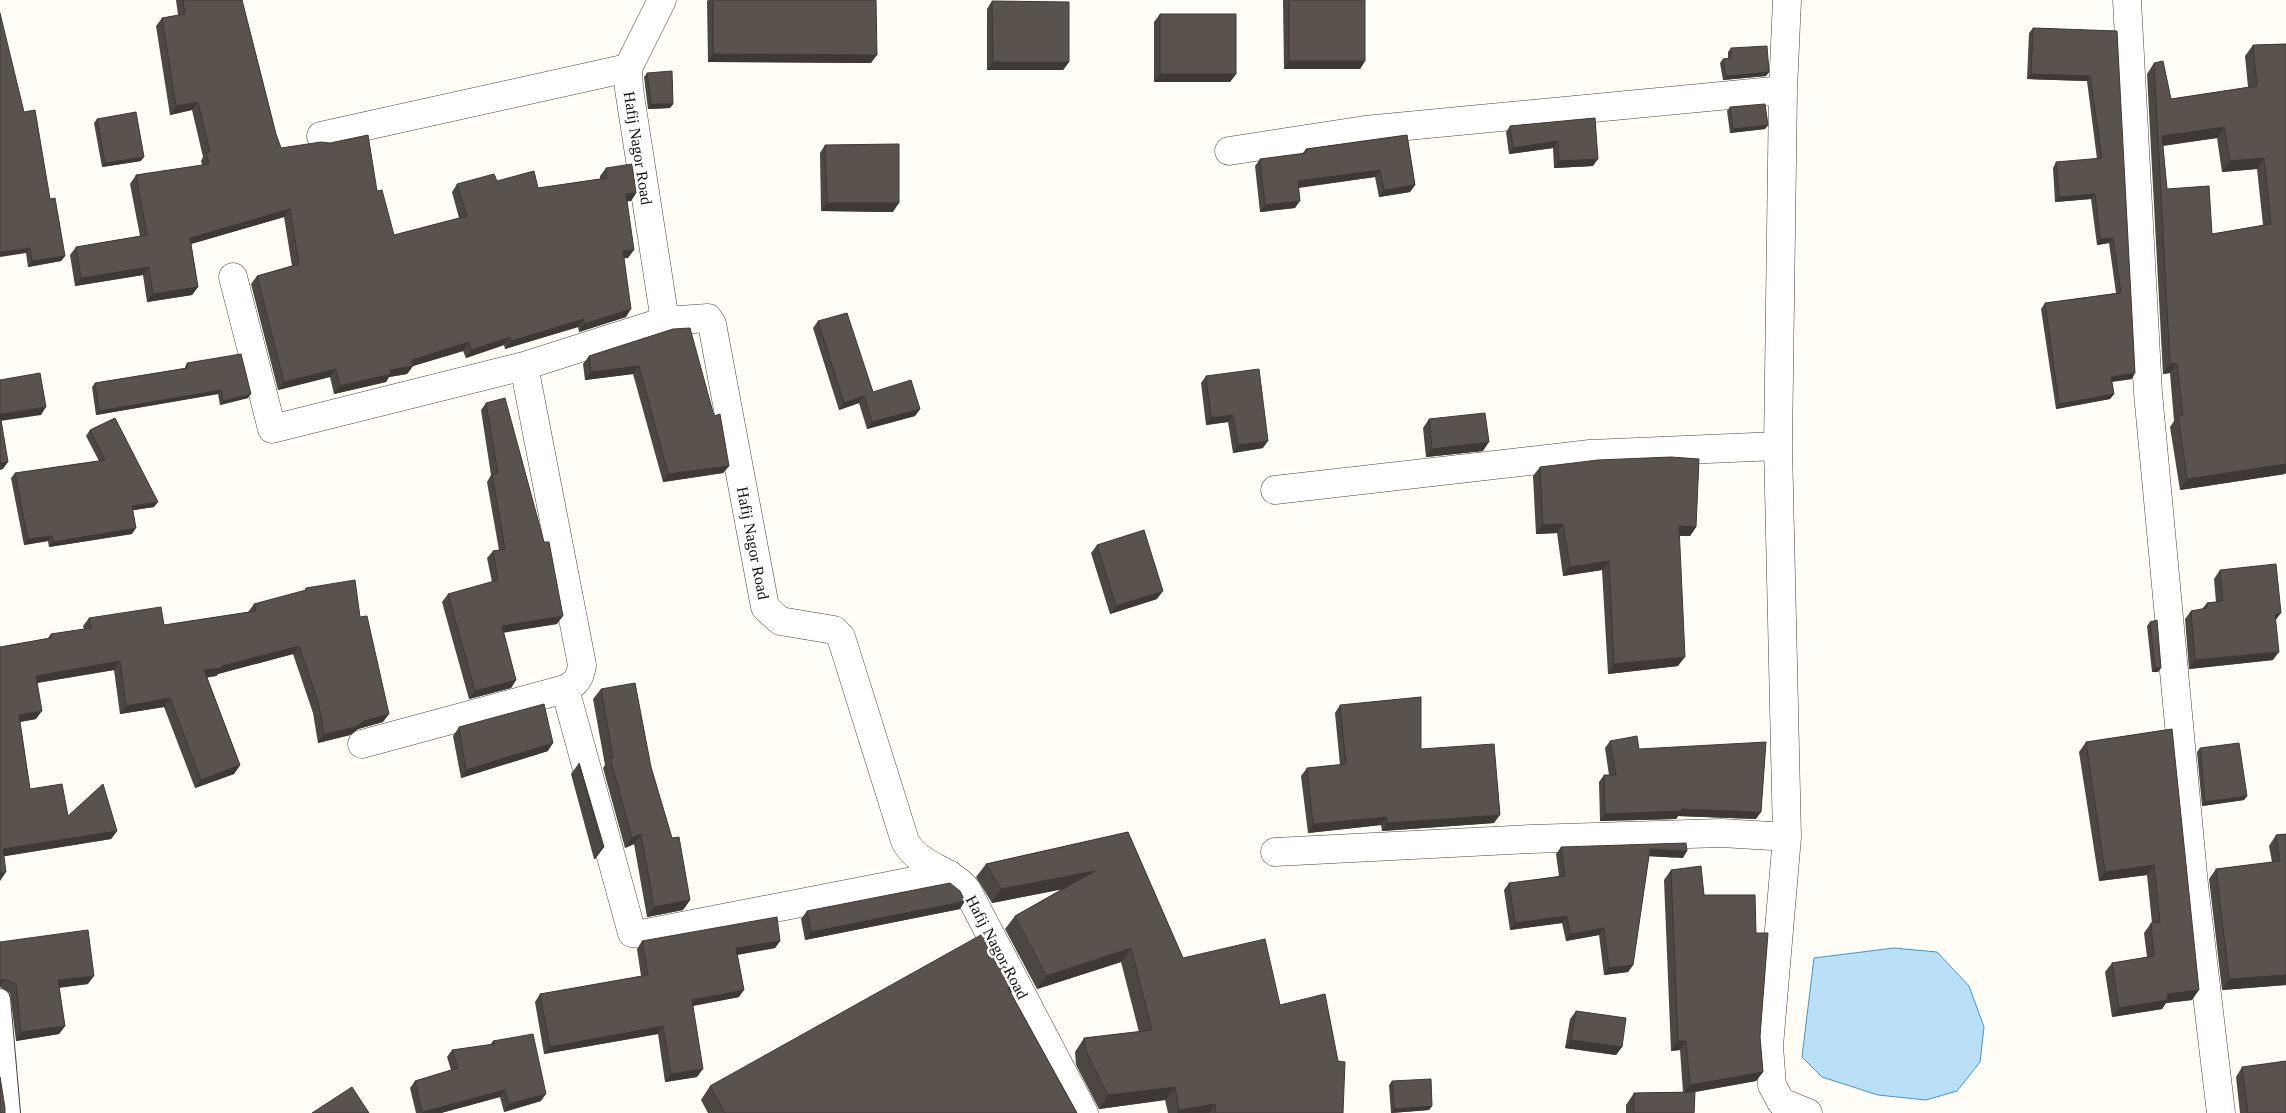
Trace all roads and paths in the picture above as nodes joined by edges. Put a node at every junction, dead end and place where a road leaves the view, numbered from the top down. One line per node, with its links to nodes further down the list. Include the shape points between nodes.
1 (662, 0): 4 (street, Hafij Nagor Road)
2 (1787, 0): 5 (street)
3 (2127, 0): 22 (street, via 2148,393 2194,885)
4 (628, 68): 6 (street); 9 (street, Hafij Nagor Road)
5 (1783, 90): 7 (street, via 1365,130); 11 (street)
6 (321, 136)
7 (1229, 151)
8 (233, 277): 10 (street, via 272,429)
9 (665, 321): 10 (street); 17 (street, Hafij Nagor Road, via 700,316 708,318 712,324 765,607 780,621 834,630 841,638 905,841 911,853)
10 (524, 366): 13 (street, via 582,665 575,684)
11 (1778, 446): 12 (street, via 1590,454); 15 (street)
12 (1275, 490)
13 (565, 689): 14 (street); 17 (street, via 632,934)
14 (362, 744)
15 (1787, 837): 16 (street, via 1702,834); 21 (street, via 1769,1046 1772,1085 1781,1102)
16 (1275, 852)
17 (949, 874): 20 (street, Hafij Nagor Road, via 968,890)
18 (0, 999): 19 (lane)
19 (10, 1113)
20 (1084, 1113)
21 (1808, 1113)
22 (2221, 1113)

